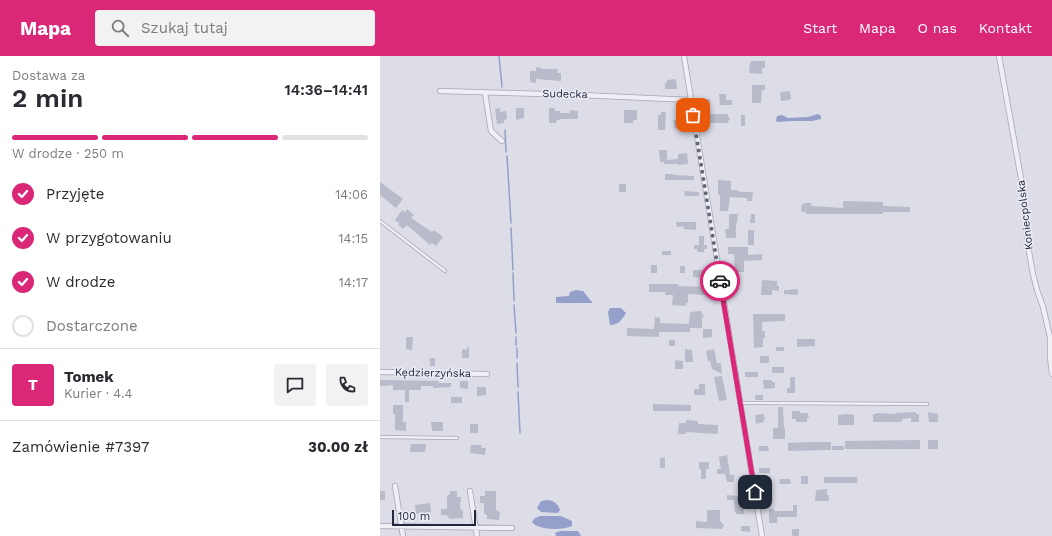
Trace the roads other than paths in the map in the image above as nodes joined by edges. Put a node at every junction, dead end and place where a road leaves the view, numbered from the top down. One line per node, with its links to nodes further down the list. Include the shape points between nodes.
1 (684, 56): 5 (street)
2 (999, 56): 11 (street, Koniecpolska, via 1022,184 1033,274 1050,337)
3 (440, 92): 4 (street, Sudecka)
4 (485, 93): 5 (street, Sudecka); 6 (street, via 492,131)
5 (691, 100): 12 (street)
6 (502, 141)
7 (380, 221): 8 (lane)
8 (445, 270)
9 (380, 372): 10 (street, Kędzierzyńska)
10 (487, 374)
11 (1052, 374)
12 (740, 403): 13 (lane); 24 (street)
13 (927, 404)
14 (380, 437): 15 (lane)
15 (457, 438)
16 (395, 486): 19 (street)
17 (470, 491): 20 (street)
18 (380, 526): 19 (street)
19 (402, 526): 20 (street); 22 (street)
20 (476, 527): 21 (street); 23 (street)
21 (512, 528)
22 (403, 536)
23 (477, 536)
24 (762, 536)

